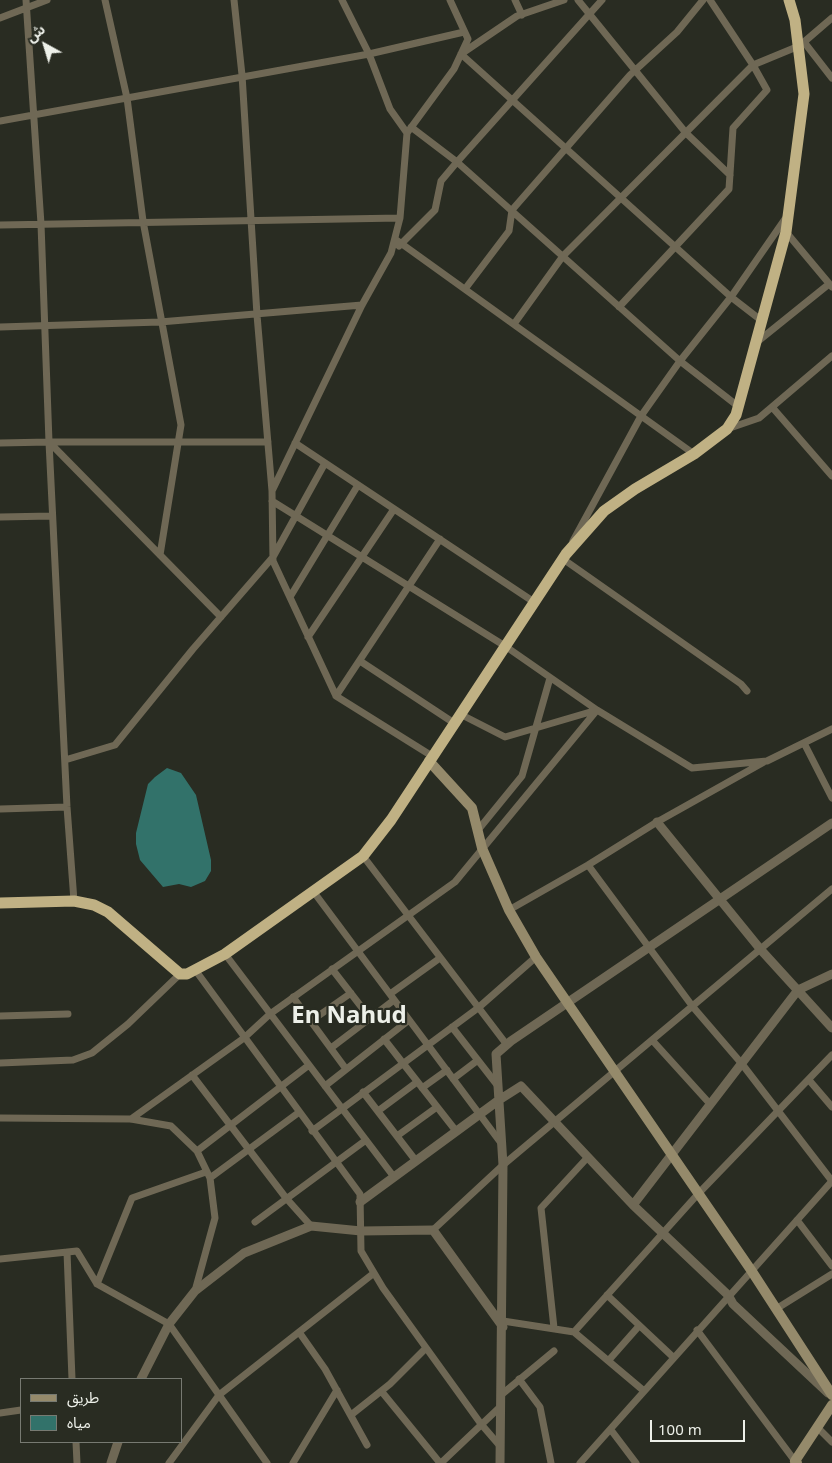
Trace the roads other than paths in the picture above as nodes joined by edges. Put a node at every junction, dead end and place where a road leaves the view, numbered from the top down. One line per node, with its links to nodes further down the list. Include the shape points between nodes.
1 (26, 0): 14 (street)
2 (47, 0): 14 (street)
3 (105, 0): 27 (street)
4 (234, 0): 25 (street)
5 (342, 0): 21 (street)
6 (450, 0): 19 (street)
7 (515, 0): 15 (street)
8 (564, 0): 15 (street)
9 (578, 0): 16 (street)
10 (602, 0): 16 (street)
11 (703, 0): 24 (street, via 677,32)
12 (710, 0): 23 (street)
13 (789, 0): 20 (highway)
14 (26, 8): 17 (street); 29 (street)
15 (522, 15): 22 (street)
16 (588, 15): 24 (street); 28 (street)
17 (0, 18)
18 (832, 18): 20 (street)
19 (464, 32): 21 (street); 22 (street, via 468,39)
20 (802, 44): 23 (street); 26 (street); 38 (highway, via 804,94)
21 (369, 54): 25 (street); 31 (street, via 390,109)
22 (461, 54): 28 (street); 31 (street, via 454,69)
23 (753, 65): 32 (street); 35 (street, via 767,90 733,128)
24 (634, 71): 32 (street); 33 (street)
25 (242, 76): 27 (street); 40 (street)
26 (832, 78)
27 (127, 98): 29 (street); 41 (street)
28 (512, 99): 33 (street); 34 (street)
29 (35, 115): 30 (street); 42 (street)
30 (0, 121)
31 (409, 130): 34 (street); 39 (street)
32 (686, 133): 35 (street); 36 (street)
33 (566, 148): 36 (street); 37 (street)
34 (457, 162): 37 (street); 45 (street, via 441,181 435,210)
35 (730, 175): 46 (street, via 729,189)
36 (621, 198): 46 (street); 47 (street)
37 (512, 210): 47 (street); 49 (street, via 509,231)
38 (788, 214): 44 (highway); 50 (street)
39 (400, 218): 40 (street); 45 (street)
40 (250, 219): 41 (street); 53 (street)
41 (143, 221): 42 (street); 55 (street)
42 (41, 224): 43 (street); 58 (street)
43 (0, 225)
44 (786, 232): 48 (street); 54 (highway)
45 (398, 241): 49 (street); 51 (street)
46 (675, 247): 50 (street); 52 (street)
47 (563, 256): 52 (street); 56 (street)
48 (831, 285): 59 (street)
49 (465, 289): 56 (street)
50 (731, 297): 54 (street); 61 (street)
51 (362, 305): 53 (street); 70 (street)
52 (619, 307): 61 (street)
53 (257, 315): 55 (street); 68 (street)
54 (762, 321): 59 (highway)
55 (160, 322): 58 (street); 67 (street, via 181,425)
56 (514, 324): 64 (street)
57 (0, 327): 58 (street)
58 (46, 327): 66 (street)
59 (756, 343): 62 (highway)
60 (832, 356): 63 (street)
61 (680, 361): 62 (street); 64 (street)
62 (739, 407): 65 (highway)
63 (772, 407): 65 (street, via 759,418); 73 (street)
64 (641, 416): 71 (street); 84 (street)
65 (727, 429): 71 (highway)
66 (48, 442): 67 (street); 69 (street); 78 (street); 83 (street)
67 (178, 442): 68 (street); 83 (street)
68 (268, 442): 75 (street)
69 (0, 443)
70 (295, 443): 72 (street); 75 (street)
71 (694, 454): 84 (highway, via 604,511)
72 (324, 463): 74 (street); 79 (street)
73 (832, 476)
74 (358, 485): 77 (street); 81 (street)
75 (272, 491): 76 (street)
76 (272, 501): 79 (street); 85 (street)
77 (394, 509): 82 (street); 86 (street)
78 (52, 516): 80 (street); 103 (street)
79 (296, 516): 81 (street); 85 (street)
80 (0, 517)
81 (328, 536): 86 (street); 88 (street)
82 (440, 540): 87 (street); 89 (street)
83 (160, 555): 90 (street)
84 (564, 556): 89 (highway); 95 (street, via 741,684)
85 (273, 557): 88 (street); 90 (street)
86 (362, 557): 87 (street); 91 (street)
87 (409, 587): 92 (street); 93 (street)
88 (290, 598): 91 (street)
89 (534, 602): 92 (highway)
90 (221, 617): 103 (street, via 114,745)
91 (308, 637): 96 (street)
92 (505, 646): 94 (street); 98 (highway)
93 (360, 660): 96 (street); 98 (street)
94 (550, 678): 97 (street); 99 (street)
95 (746, 692)
96 (336, 696): 102 (street)
97 (597, 710): 99 (street); 104 (street, via 692,768); 111 (street)
98 (457, 719): 99 (street, via 505,737); 102 (highway)
99 (537, 728): 110 (street, via 522,776)
100 (832, 730): 101 (street)
101 (804, 743): 104 (street); 105 (street)
102 (430, 759): 110 (main road, via 472,808); 112 (highway, via 391,820)
103 (65, 760): 106 (street)
104 (767, 761): 108 (street)
105 (832, 798)
106 (67, 807): 107 (street); 117 (street)
107 (0, 809)
108 (657, 822): 113 (street); 116 (street)
109 (832, 823): 116 (street)
110 (478, 830): 111 (main road)
111 (482, 848): 119 (main road); 120 (street, via 455,882)
112 (363, 856): 115 (highway); 120 (street)
113 (588, 865): 119 (street); 121 (street)
114 (832, 889): 122 (street)
115 (313, 891): 123 (street); 124 (highway)
116 (720, 899): 121 (street); 122 (street)
117 (74, 901): 118 (highway); 129 (highway, via 108,912)
118 (0, 904)
119 (509, 910): 125 (main road)
120 (407, 915): 123 (street); 126 (street)
121 (649, 948): 135 (street); 136 (street)
122 (762, 950): 131 (street); 136 (street)
123 (358, 951): 127 (street); 134 (street)
124 (225, 954): 128 (highway); 139 (street)
125 (536, 957): 135 (main road); 137 (street)
126 (440, 958): 134 (street); 137 (street)
127 (332, 969): 132 (street); 133 (street)
128 (196, 971): 129 (highway); 146 (street)
129 (180, 974): 155 (street, via 92,1054 72,1060)
130 (832, 974): 131 (street)
131 (798, 990): 145 (street); 156 (street)
132 (351, 993): 141 (street); 143 (street)
133 (293, 997): 139 (street); 143 (street)
134 (392, 997): 141 (street); 142 (street)
135 (569, 1004): 150 (street); 160 (main road)
136 (692, 1006): 148 (street); 156 (street)
137 (478, 1008): 144 (street); 150 (street)
138 (68, 1014): 140 (street)
139 (270, 1014): 146 (street); 157 (street)
140 (0, 1016)
141 (370, 1018): 151 (street)
142 (409, 1020): 147 (street); 149 (street)
143 (311, 1022): 151 (street)
144 (452, 1027): 149 (street); 153 (street)
145 (832, 1028)
146 (244, 1038): 161 (street); 167 (street)
147 (384, 1039): 154 (street); 158 (street)
148 (652, 1040): 160 (street); 171 (street)
149 (428, 1044): 154 (street); 159 (street)
150 (506, 1045): 166 (street, via 496,1054)
151 (331, 1048): 158 (street)
152 (832, 1055): 163 (street)
153 (478, 1060): 162 (street); 166 (street)
154 (403, 1063): 164 (street); 169 (street)
155 (0, 1064)
156 (742, 1064): 171 (street); 176 (street)
157 (309, 1065): 165 (street); 167 (street)
158 (346, 1069): 165 (street)
159 (446, 1070): 162 (street); 168 (street)
160 (614, 1071): 181 (street); 190 (main road)
161 (192, 1075): 180 (street); 182 (street)
162 (453, 1079): 178 (street)
163 (809, 1080): 173 (street); 176 (street)
164 (418, 1082): 168 (street); 175 (street)
165 (325, 1086): 174 (street)
166 (498, 1086): 170 (street)
167 (281, 1088): 177 (street); 182 (street)
168 (422, 1088): 172 (street)
169 (363, 1092): 174 (street); 175 (street)
170 (499, 1100): 178 (street); 181 (street, via 521,1086); 187 (street)
171 (710, 1104): 190 (street)
172 (437, 1107): 184 (street); 185 (street)
173 (832, 1107)
174 (342, 1108): 183 (street); 186 (street)
175 (378, 1111): 185 (street)
176 (779, 1112): 197 (street); 198 (street)
177 (298, 1113): 183 (street); 188 (street)
178 (480, 1114): 184 (street); 187 (street)
179 (0, 1118): 180 (street)
180 (131, 1119): 189 (street, via 171,1126)
181 (554, 1121): 191 (street); 194 (street)
182 (232, 1125): 188 (street); 189 (street)
183 (312, 1131): 193 (street)
184 (456, 1132): 192 (street)
185 (397, 1136): 192 (street)
186 (366, 1140): 193 (street); 196 (street)
187 (502, 1144): 194 (street)
188 (249, 1149): 195 (street); 199 (street)
189 (196, 1151): 195 (street)
190 (671, 1155): 198 (main road); 201 (street)
191 (588, 1157): 201 (street); 222 (street, via 541,1208)
192 (416, 1161): 196 (street)
193 (336, 1163): 199 (street); 200 (street, via 360,1194)
194 (503, 1164): 205 (street); 220 (street)
195 (208, 1175): 214 (street, via 132,1198); 215 (street, via 215,1218)
196 (394, 1178): 200 (street)
197 (832, 1181): 202 (street)
198 (698, 1194): 207 (street); 211 (main road)
199 (286, 1198): 203 (street); 204 (street)
200 (360, 1202): 206 (street)
201 (634, 1205): 207 (street)
202 (797, 1220): 210 (street); 211 (street)
203 (255, 1222)
204 (310, 1226): 206 (street); 215 (street, via 244,1253)
205 (433, 1230): 206 (street); 220 (street)
206 (360, 1231): 212 (street, via 361,1251)
207 (662, 1232): 216 (street); 217 (street)
208 (67, 1252): 209 (street); 214 (street, via 77,1251); 230 (street)
209 (0, 1259)
210 (832, 1266)
211 (751, 1270): 217 (street); 218 (main road)
212 (374, 1273): 224 (street); 226 (street)
213 (832, 1274): 218 (street)
214 (97, 1284): 219 (street)
215 (195, 1291): 219 (street)
216 (607, 1295): 221 (street); 225 (street)
217 (728, 1295): 223 (street); 238 (street, via 732,1304)
218 (776, 1309): 238 (main road)
219 (169, 1324): 231 (street); 236 (street)
220 (503, 1324): 222 (street); 237 (street)
221 (639, 1326): 228 (street); 229 (street)
222 (554, 1328): 225 (street)
223 (697, 1330): 228 (street); 252 (street)
224 (299, 1332): 233 (street); 236 (street)
225 (574, 1332): 229 (street)
226 (426, 1348): 235 (street); 244 (street)
227 (554, 1350): 232 (street)
228 (673, 1357): 234 (street)
229 (609, 1360): 234 (street)
230 (72, 1378)
231 (142, 1378)
232 (519, 1379): 237 (street); 260 (street, via 540,1407)
233 (337, 1390): 243 (street); 257 (street)
234 (644, 1391): 246 (street)
235 (382, 1392): 243 (street); 258 (street)
236 (219, 1395): 255 (street); 256 (street)
237 (501, 1395): 240 (street)
238 (832, 1396)
239 (832, 1404): 245 (main road)
240 (501, 1406): 244 (street); 251 (street)
241 (20, 1410): 242 (street)
242 (0, 1413)
243 (350, 1416): 250 (street)
244 (481, 1424): 251 (street); 258 (street)
245 (817, 1427): 247 (street); 252 (main road)
246 (611, 1430): 261 (street); 262 (street)
247 (832, 1442)
248 (76, 1443): 253 (street)
249 (118, 1443): 254 (street)
250 (367, 1445)
251 (500, 1446): 259 (street)
252 (796, 1462)
253 (77, 1463)
254 (112, 1463)
255 (169, 1463)
256 (267, 1463)
257 (293, 1463)
258 (441, 1463)
259 (500, 1463)
260 (551, 1463)
261 (580, 1463)
262 (636, 1463)

